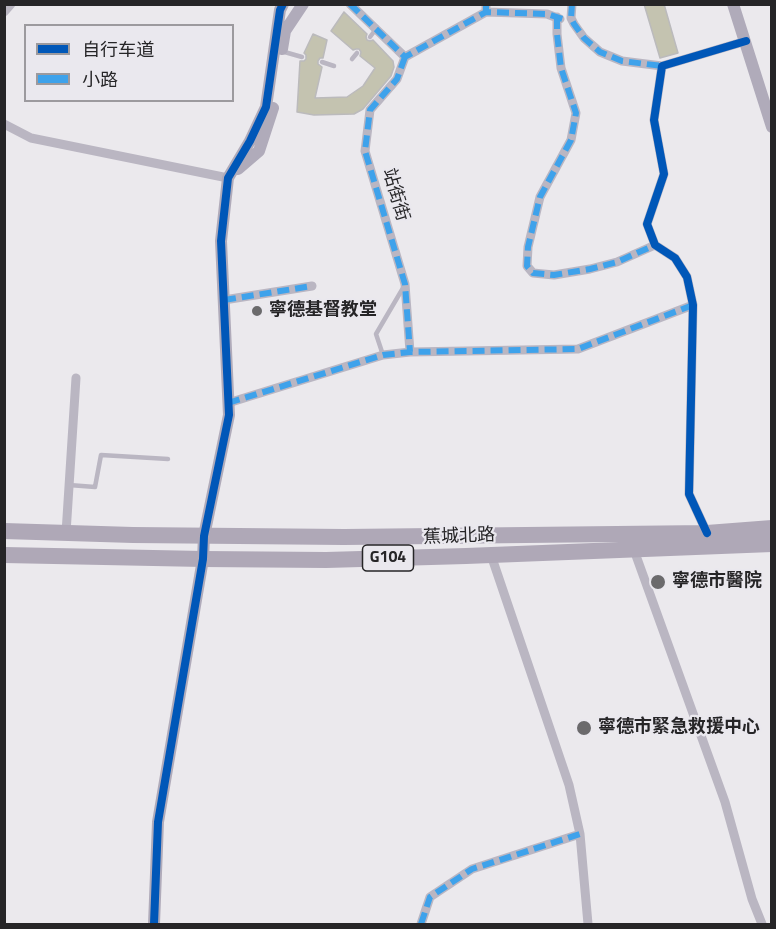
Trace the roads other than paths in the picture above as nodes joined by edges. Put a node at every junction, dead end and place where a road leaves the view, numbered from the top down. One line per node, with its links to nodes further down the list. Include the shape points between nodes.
1 (11, 4): 8 (street)
2 (283, 4): 22 (street, via 266,107)
3 (303, 4): 12 (street, via 285,31)
4 (350, 4): 15 (street, via 373,33)
5 (572, 4): 10 (street)
6 (734, 4): 11 (street)
7 (486, 8): 9 (street); 15 (street)
8 (4, 12)
9 (556, 17): 10 (street); 23 (street, via 561,68 576,113 571,140 540,197 527,266 533,273 554,274 590,269)
10 (574, 24): 19 (street, via 600,52 622,61)
11 (746, 41): 19 (street); 21 (street)
12 (281, 51): 14 (lane); 22 (street, via 274,106 259,151)
13 (357, 53): 16 (lane)
14 (303, 57)
15 (405, 57): 24 (street, 站街街, via 397,79 370,110 365,151)
16 (352, 59)
17 (322, 63): 18 (lane)
18 (334, 66)
19 (662, 66): 23 (street, via 654,120 664,174 647,224)
20 (4, 124): 22 (street, via 31,138)
21 (771, 127)
22 (228, 178): 26 (street, via 221,241)
23 (655, 245): 27 (street, via 675,258 687,277)
24 (405, 284): 28 (street, 站街街); 29 (lane, via 376,334)
25 (312, 286): 26 (street)
26 (224, 300): 31 (street)
27 (693, 305): 28 (street, via 578,349); 36 (street, via 689,494)
28 (410, 351): 29 (street)
29 (382, 355): 31 (street)
30 (76, 378): 33 (street)
31 (228, 402): 38 (street, via 229,415)
32 (168, 459): 33 (lane, via 100,455 95,487)
33 (69, 485): 37 (street)
34 (771, 528): 36 (highway, 蕉城北路 / G104)
35 (4, 531): 37 (highway, 蕉城北路 / G104)
36 (707, 532): 38 (highway, 蕉城北路 / G104)
37 (66, 533): 38 (highway, 蕉城北路 / G104)
38 (204, 536): 43 (street)
39 (771, 544): 40 (highway, 蕉城北路 / G104)
40 (634, 550): 42 (highway, 蕉城北路 / G104); 48 (street, via 725,802)
41 (4, 555): 43 (highway, 蕉城北路 / G104)
42 (491, 555): 43 (highway, 蕉城北路 / G104); 44 (street, via 569,785)
43 (203, 559): 45 (street, via 158,822)
44 (580, 834): 46 (street, via 472,869 430,897); 47 (street)
45 (154, 924)
46 (421, 924)
47 (588, 924)
48 (762, 924)

